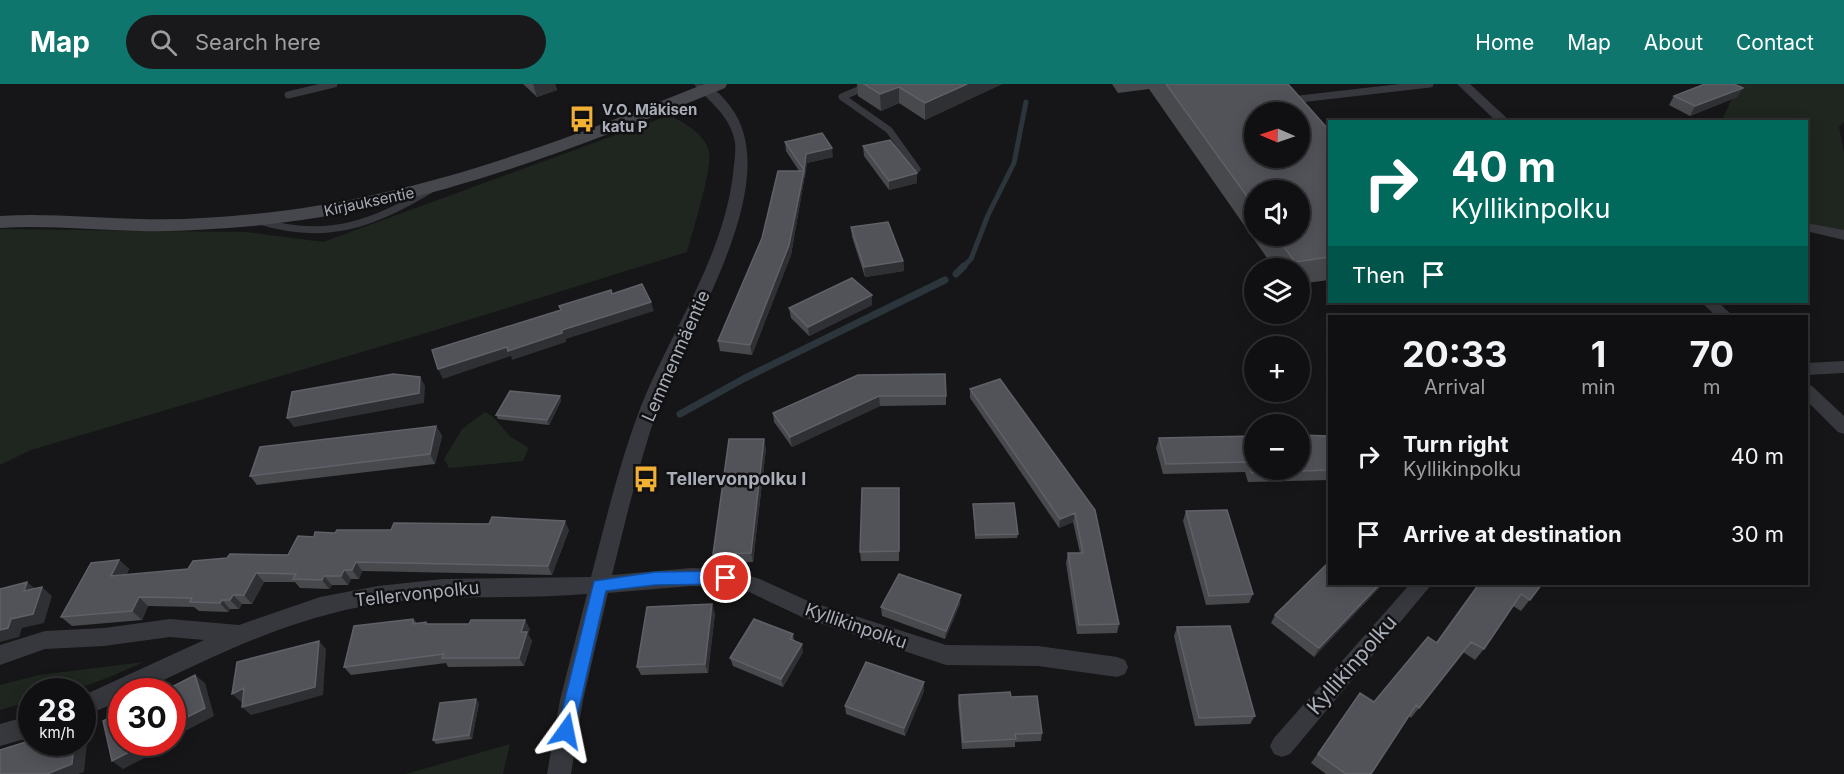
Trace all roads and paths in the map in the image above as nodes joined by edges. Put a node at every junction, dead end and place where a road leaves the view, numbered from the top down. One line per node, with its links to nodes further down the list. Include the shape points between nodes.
1 (334, 84): 6 (lane)
2 (872, 84): 9 (lane, via 842,97 889,130)
3 (1430, 84): 7 (lane)
4 (1463, 84): 8 (street)
5 (709, 86): 10 (street, Kirjauksentie, via 484,173 368,204 256,220 143,225 54,220); 19 (street, Lemmenmäentie, via 739,130 743,152 732,218 722,253 649,407)
6 (288, 95)
7 (1292, 102)
8 (1503, 120)
9 (917, 169)
10 (0, 222)
11 (1808, 226): 12 (street)
12 (1844, 235)
13 (1709, 303): 14 (street)
14 (1724, 315)
15 (1844, 368): 16 (street)
16 (1808, 369)
17 (1808, 392): 18 (street)
18 (1844, 427)
19 (600, 585): 21 (street, Tellervonpolku, via 443,588 378,595 320,606); 23 (street, Kyllikinpolku, via 726,578 753,585 813,612 946,655 1038,656); 28 (street, Lemmenmäentie)
20 (1421, 585): 27 (street, Kyllikinpolku)
21 (240, 634): 22 (street, Tellervonpolku, via 170,628 45,640); 24 (street, Tellervonpolku)
22 (0, 655)
23 (1117, 667)
24 (96, 701)
25 (18, 730): 26 (street)
26 (0, 735)
27 (1282, 746)
28 (559, 774)

